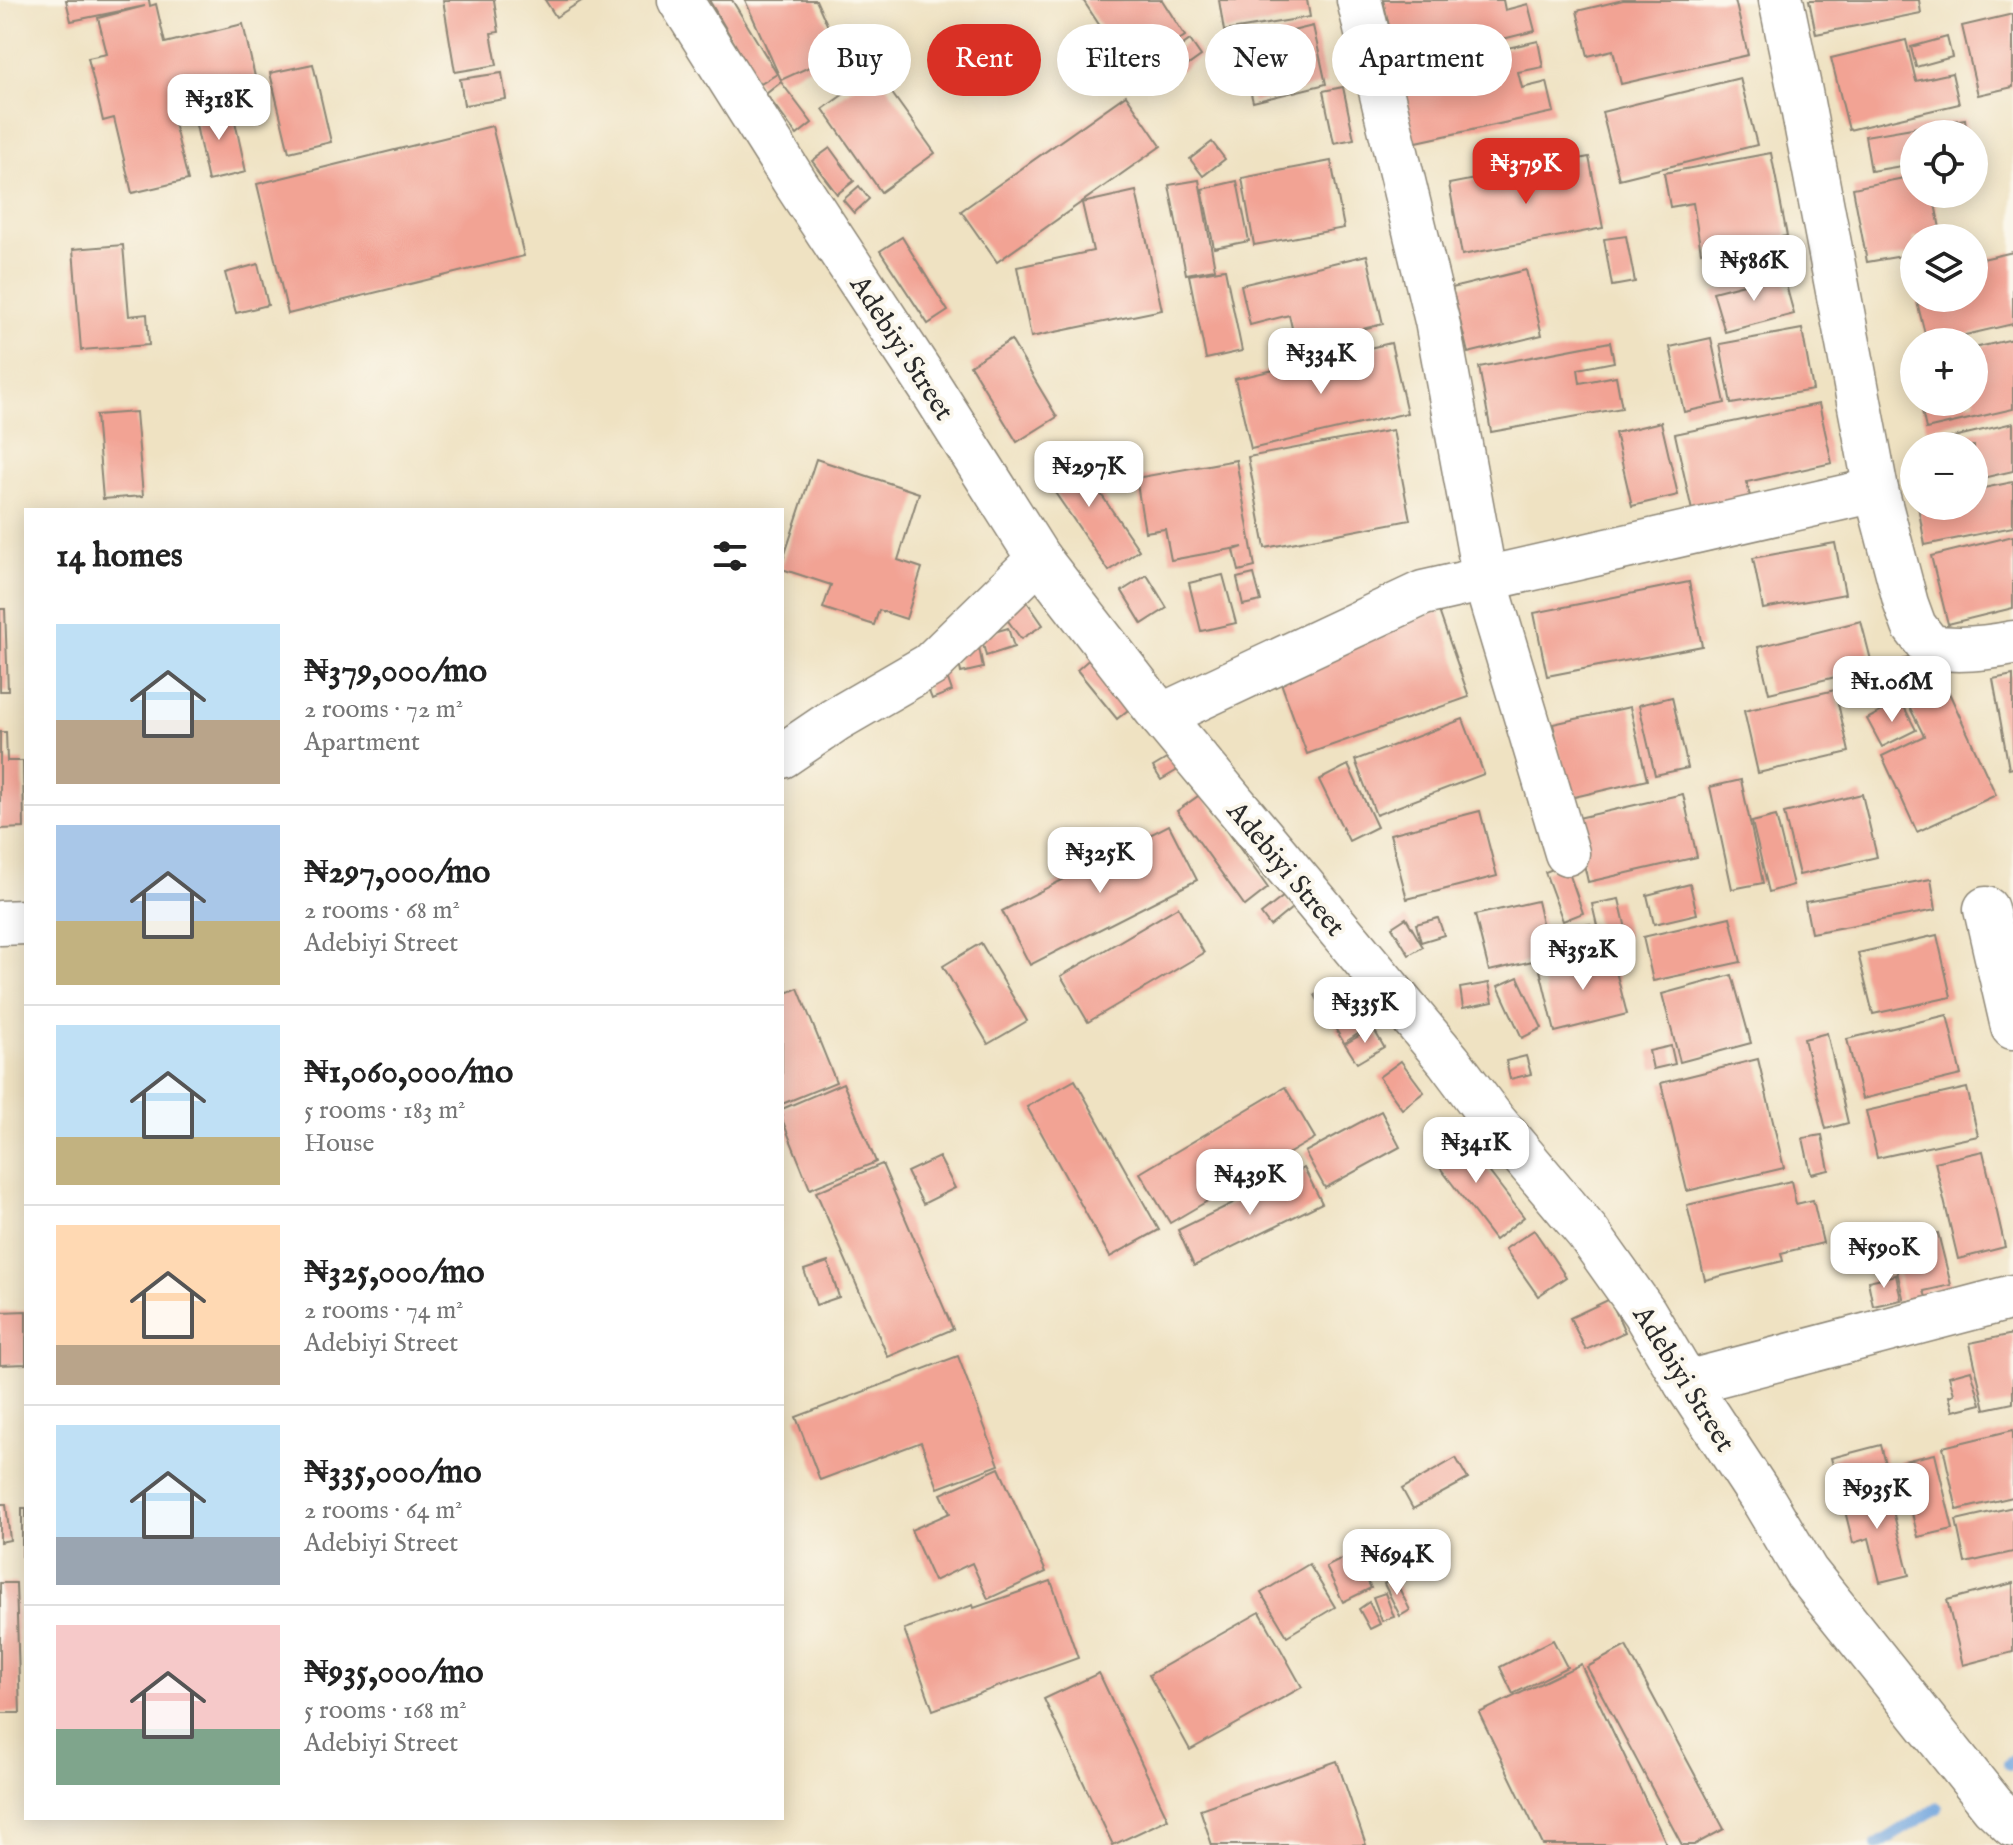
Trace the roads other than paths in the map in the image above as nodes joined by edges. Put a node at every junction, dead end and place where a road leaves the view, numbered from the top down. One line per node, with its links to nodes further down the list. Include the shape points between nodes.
1 (680, 0): 5 (street, Adebiyi Street)
2 (1359, 0): 6 (street, via 1437,321)
3 (1781, 0): 4 (street)
4 (1876, 490): 6 (street); 7 (street, via 1906,604 1930,647 1977,650)
5 (1039, 559): 8 (street, Adebiyi Street); 9 (street, via 930,665)
6 (1485, 580): 8 (street, via 1423,593); 10 (street)
7 (2013, 643)
8 (1161, 716): 16 (street, Adebiyi Street, via 1588,1233)
9 (784, 755)
10 (1567, 853)
11 (1986, 909): 14 (street)
12 (24, 922): 13 (street)
13 (0, 923)
14 (2013, 1027)
15 (2013, 1297): 16 (street)
16 (1686, 1383): 17 (street, Adebiyi Street, via 1806,1572)
17 (2013, 1825)

